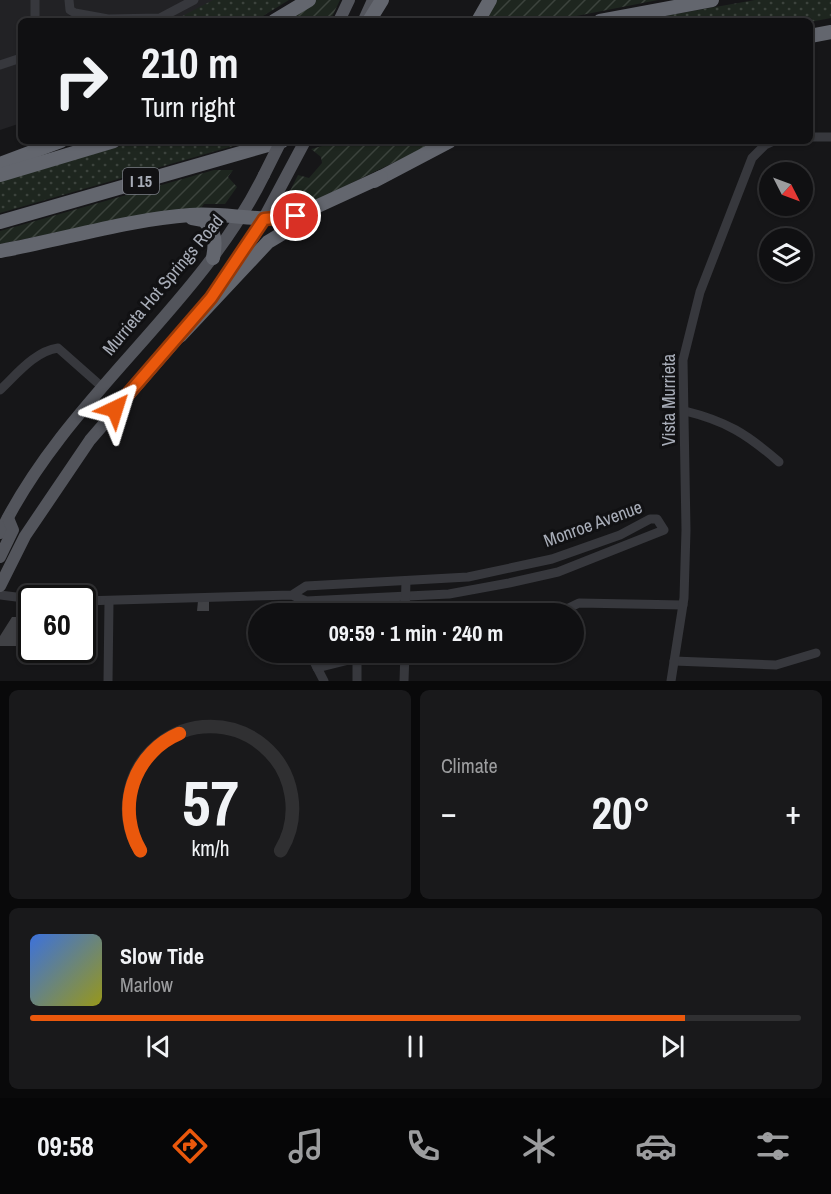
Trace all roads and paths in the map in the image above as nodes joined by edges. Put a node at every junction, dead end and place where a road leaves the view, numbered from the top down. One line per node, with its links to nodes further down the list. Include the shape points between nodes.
1 (34, 0): 10 (street)
2 (69, 0): 11 (street, via 70,10 75,13)
3 (194, 0): 12 (street)
4 (309, 0): 13 (highway)
5 (349, 0): 14 (main road)
6 (373, 0): 15 (main road)
7 (382, 0): 16 (highway)
8 (490, 0): 17 (highway)
9 (712, 0): 18 (highway)
10 (35, 18)
11 (102, 18)
12 (160, 18)
13 (279, 18)
14 (340, 18)
15 (365, 18)
16 (371, 18)
17 (480, 18)
18 (616, 18)
19 (831, 27): 20 (highway)
20 (813, 29)
21 (831, 32): 22 (highway)
22 (813, 35)
23 (18, 59): 24 (street)
24 (0, 65)
25 (813, 137): 26 (street)
26 (831, 137)
27 (53, 144): 34 (highway)
28 (104, 144): 35 (highway)
29 (271, 144): 40 (highway, I 15)
30 (280, 144): 38 (main road, Murrieta Hot Springs Road, bridge)
31 (304, 144): 39 (main road)
32 (444, 144): 36 (highway)
33 (767, 144): 46 (street, Vista Murrieta, via 752,158 700,292 683,360)
34 (0, 164)
35 (0, 175)
36 (381, 177): 39 (highway, via 296,216); 43 (highway, via 268,242)
37 (169, 217): 38 (highway, via 211,214); 41 (highway); 42 (highway, via 203,219 215,238)
38 (242, 218): 39 (highway); 42 (main road, Murrieta Hot Springs Road)
39 (264, 219): 43 (main road, via 232,270)
40 (0, 222)
41 (0, 251)
42 (213, 258): 44 (main road, Murrieta Hot Springs Road)
43 (180, 336): 52 (main road, via 90,440 25,536)
44 (101, 386): 45 (street, via 58,348 26,365); 48 (main road, Murrieta Hot Springs Road, via 67,428)
45 (0, 390)
46 (685, 411): 47 (street, via 729,424); 61 (street, Vista Murrieta)
47 (779, 462)
48 (8, 518): 49 (main road, Murrieta Hot Springs Road); 50 (main road, via 13,530)
49 (0, 533)
50 (0, 557)
51 (406, 581): 54 (street, Monroe Avenue, via 306,586); 56 (street); 56 (street, Monroe Avenue, via 468,577 552,559 620,535 650,519 657,519 664,530 558,572 449,594)
52 (0, 585)
53 (0, 595): 55 (street)
54 (292, 595): 56 (street, Monroe Avenue, via 306,602); 58 (street, Monroe Avenue)
55 (18, 597)
56 (405, 598): 59 (street)
57 (96, 602): 58 (street, Monroe Avenue)
58 (109, 602): 69 (street)
59 (405, 603)
60 (584, 603): 61 (street)
61 (682, 605): 63 (street, Vista Murrieta)
62 (816, 653): 63 (street, via 776,665)
63 (674, 661): 73 (street, Vista Murrieta)
64 (314, 663): 68 (street)
65 (337, 663): 68 (street)
66 (357, 663): 71 (street)
67 (405, 663): 72 (street)
68 (317, 668): 70 (street)
69 (108, 681)
70 (324, 681)
71 (357, 681)
72 (404, 681)
73 (671, 681)

